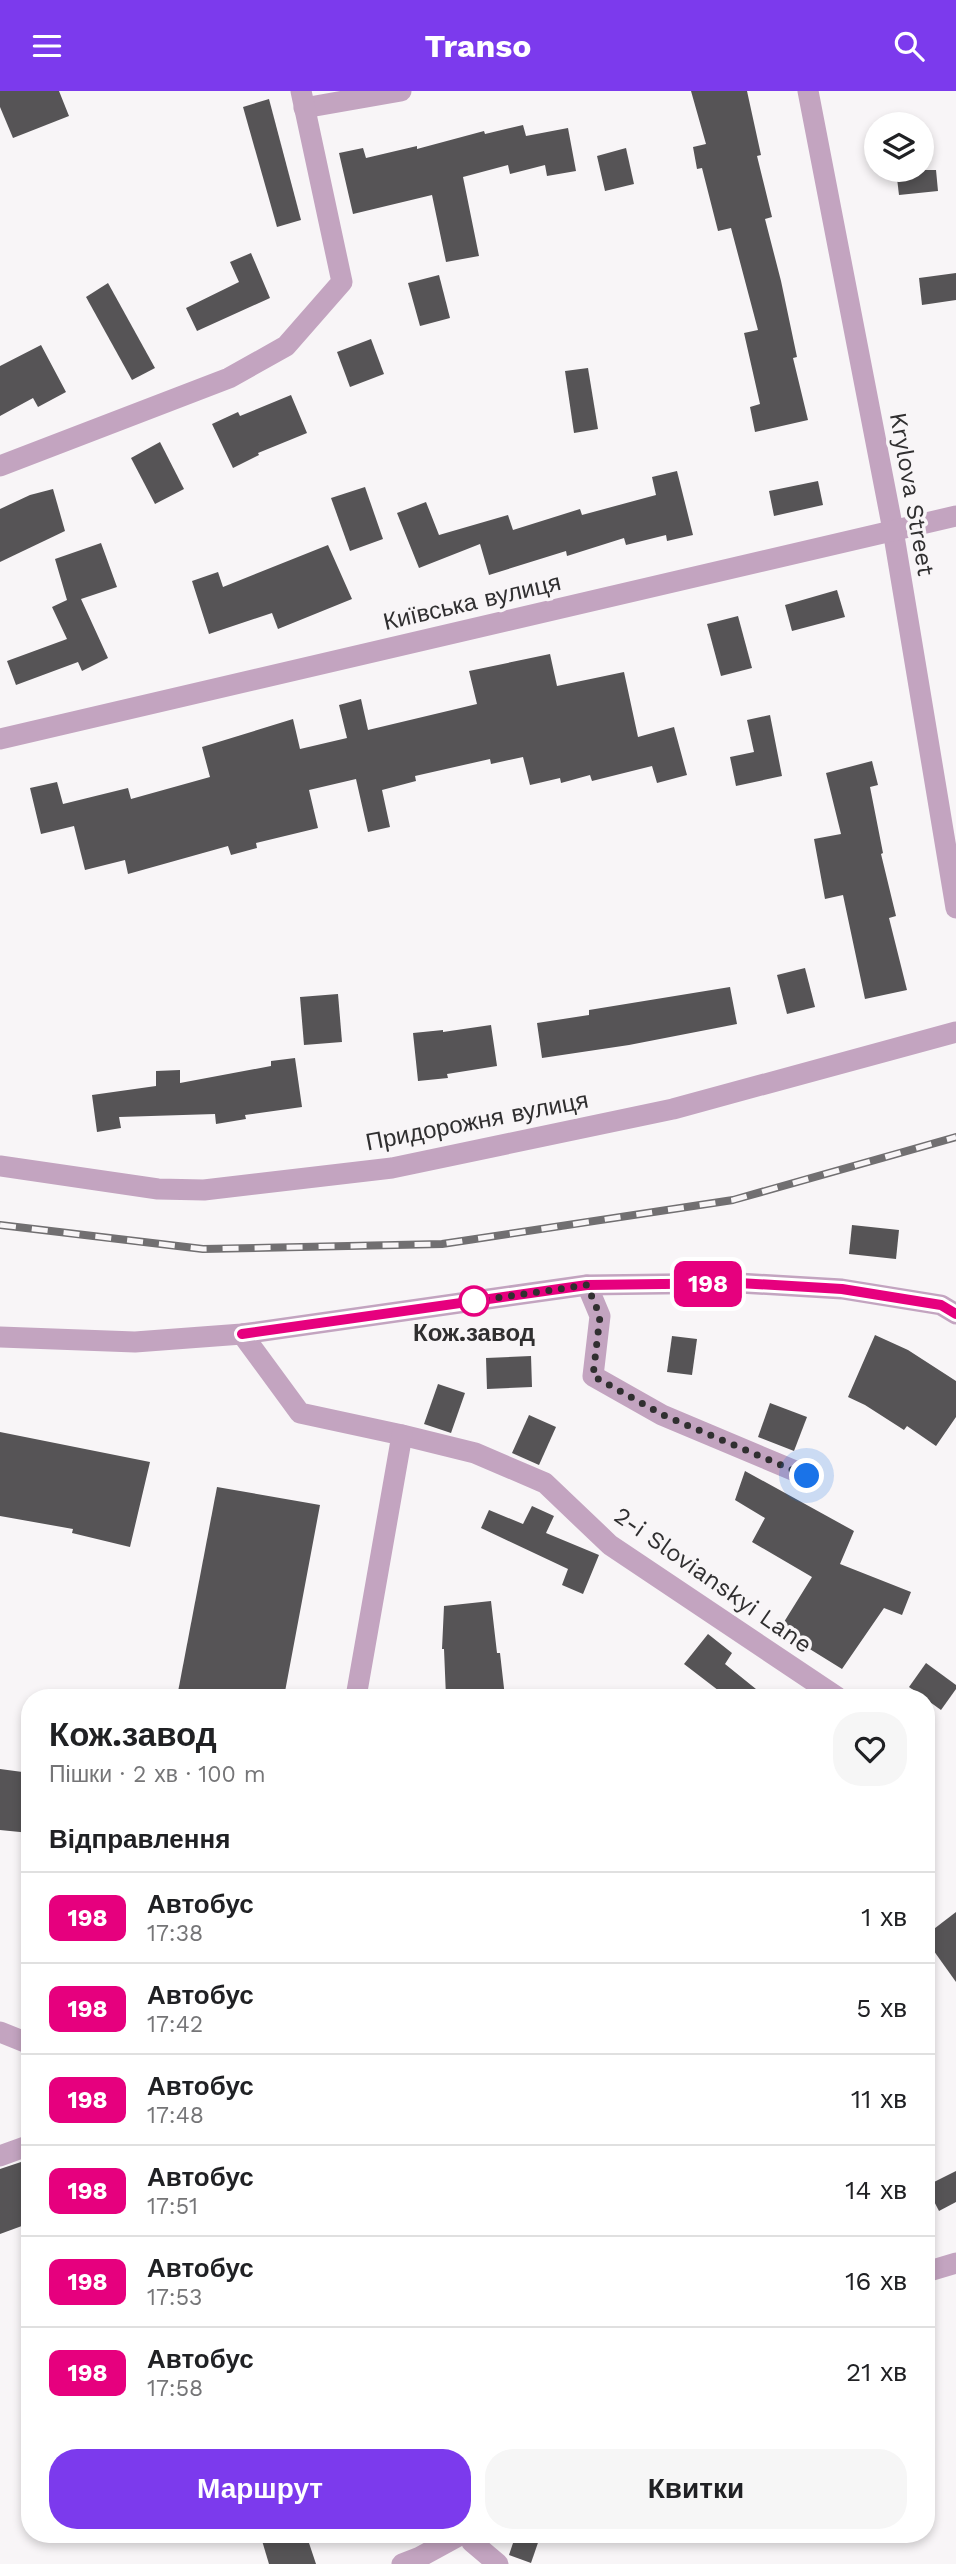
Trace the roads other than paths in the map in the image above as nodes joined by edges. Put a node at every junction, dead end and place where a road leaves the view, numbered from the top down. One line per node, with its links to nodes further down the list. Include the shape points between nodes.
1 (401, 91): 3 (street)
2 (808, 91): 6 (street, Krylova Street)
3 (302, 100): 4 (street, via 342,282 317,313 286,346 229,378)
4 (0, 466)
5 (956, 516): 6 (street, Київська вулиця)
6 (893, 530): 7 (street, Київська вулиця); 8 (street, Krylova Street)
7 (0, 739)
8 (956, 908)
9 (956, 1032): 10 (street, Придорожня вулиця, via 673,1109 393,1167 204,1190 158,1189)
10 (0, 1166)
11 (587, 1285): 12 (street, via 739,1283 842,1289 941,1305); 13 (street); 16 (street, via 600,1316 593,1376 663,1415)
12 (956, 1314)
13 (242, 1334): 14 (street, via 135,1342); 15 (street, 2-i Slovianskyi Lane, via 300,1413)
14 (0, 1337)
15 (402, 1435): 17 (street); 18 (street, 2-i Slovianskyi Lane, via 475,1453 545,1483 610,1545)
16 (807, 1476)
17 (357, 1689)
18 (825, 1689)
19 (0, 2032): 20 (street)
20 (21, 2040)
21 (21, 2148): 22 (street)
22 (0, 2156)
23 (956, 2263): 24 (street)
24 (935, 2269)
25 (446, 2543): 27 (street)
26 (473, 2543): 28 (street)
27 (401, 2564)
28 (498, 2564)

